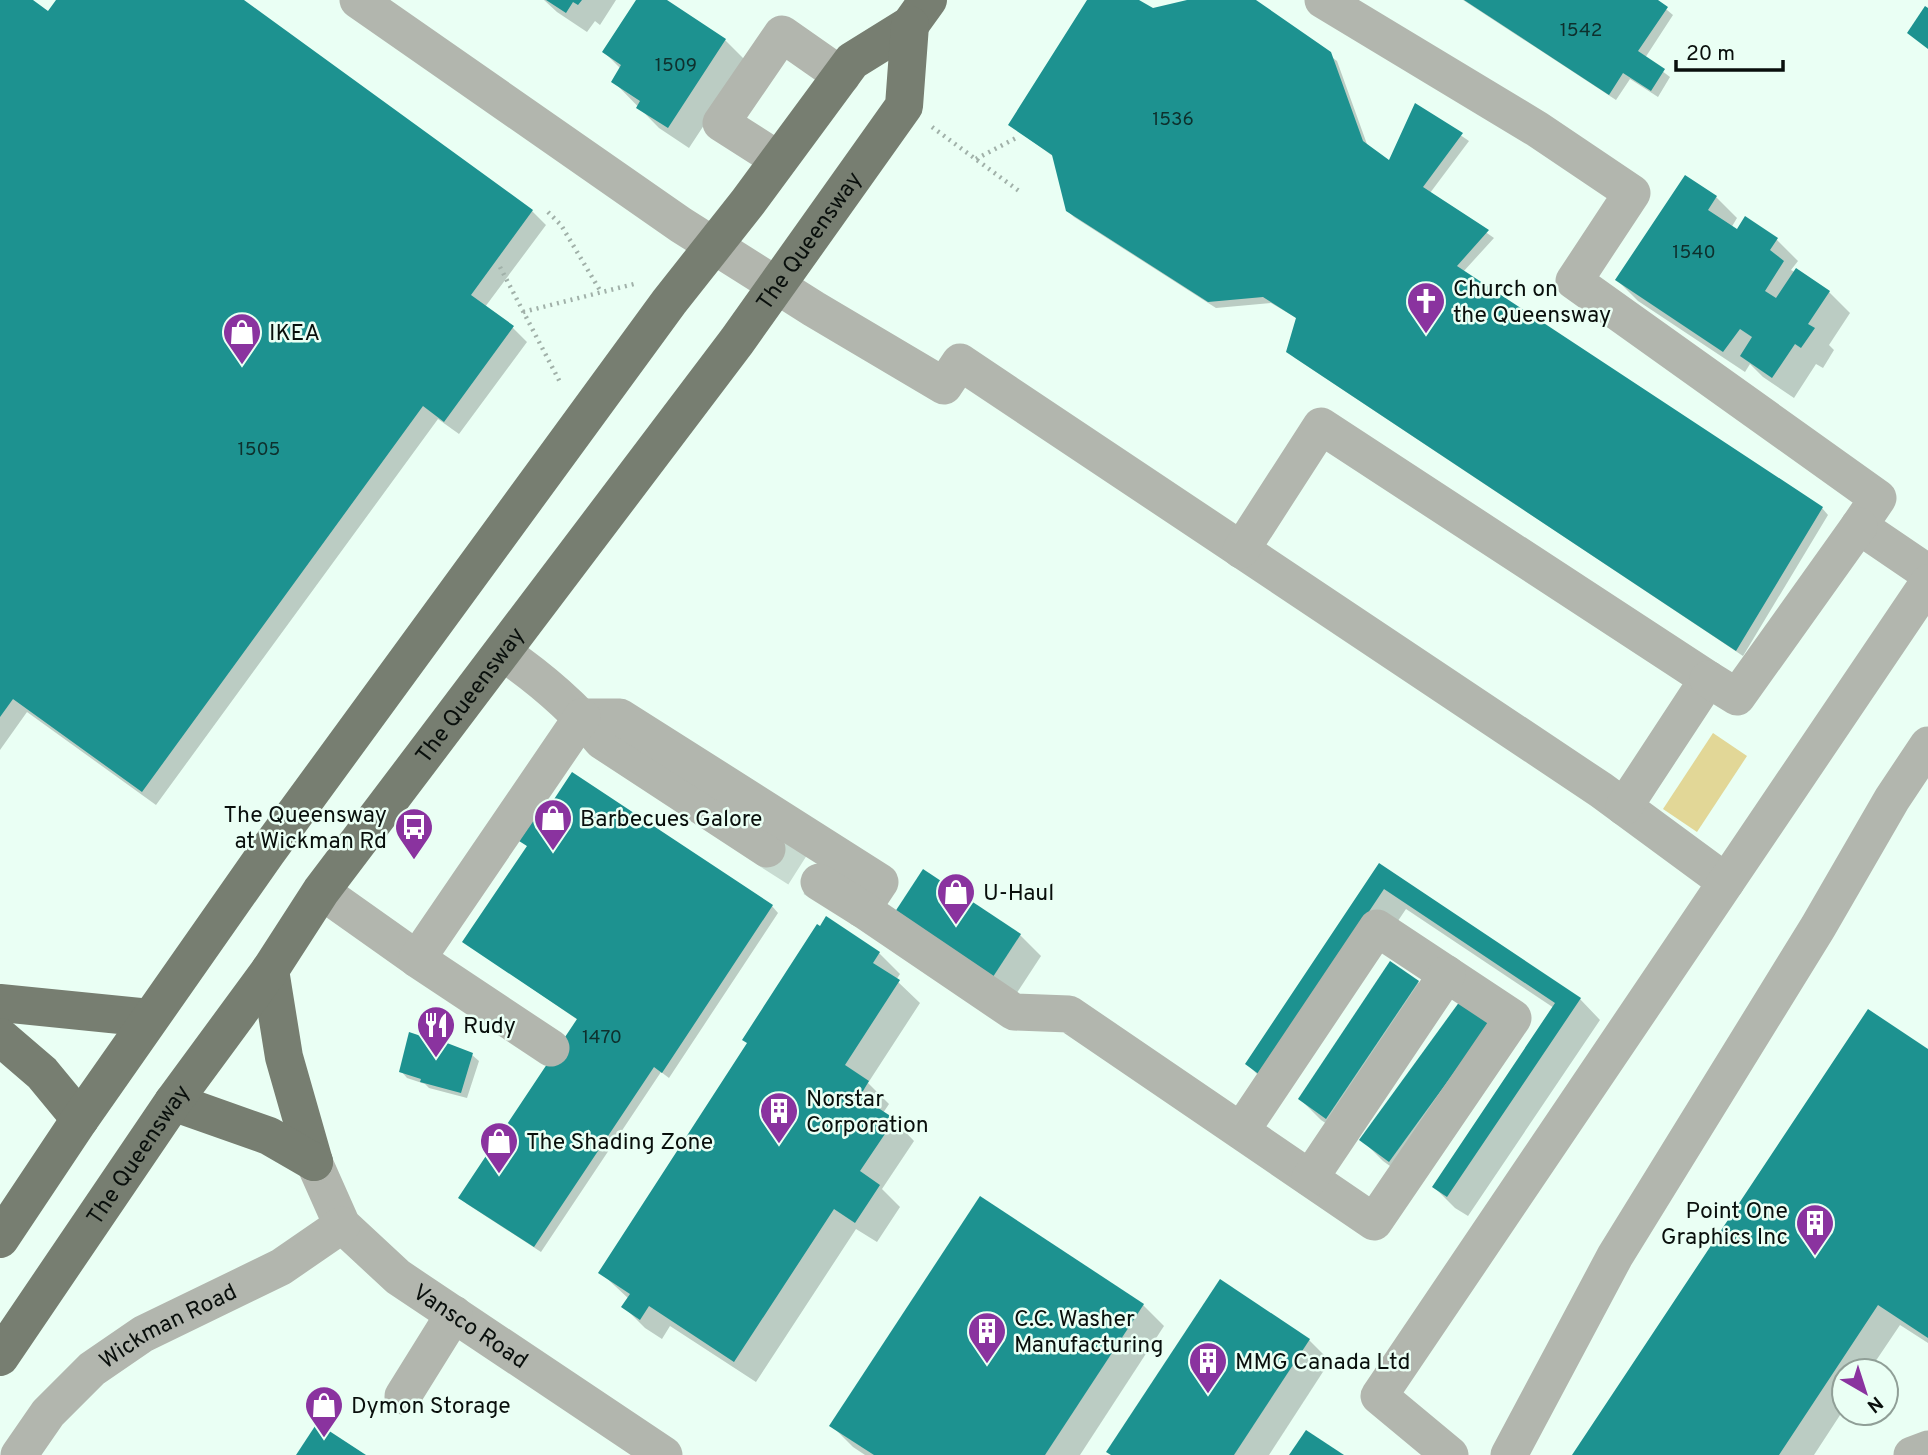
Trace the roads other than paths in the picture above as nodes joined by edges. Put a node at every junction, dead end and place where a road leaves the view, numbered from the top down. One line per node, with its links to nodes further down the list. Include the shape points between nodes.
1 (358, 0): 6 (street)
2 (1324, 0): 8 (street, via 1537,129 1632,193 1574,281 1878,498)
3 (919, 13): 4 (main road, via 852,61); 7 (main road, The Queensway, via 904,106)
4 (842, 76): 5 (main road); 5 (street, via 782,34 721,123)
5 (779, 160): 6 (main road)
6 (713, 246): 7 (street); 26 (main road)
7 (776, 285): 9 (street, via 944,386 960,362); 12 (main road, The Queensway)
8 (1859, 526): 10 (street); 13 (street, via 1737,697)
9 (1241, 550): 13 (street, via 1321,426); 16 (street)
10 (1928, 573)
11 (1928, 583): 18 (street)
12 (502, 652): 14 (street, via 542,679); 20 (main road, The Queensway)
13 (1708, 679): 16 (street)
14 (582, 717): 17 (street, via 602,741); 21 (street, via 620,717 880,882); 22 (street)
15 (1928, 745): 43 (street, via 1615,1256)
16 (1624, 807): 18 (street)
17 (767, 849)
18 (1726, 881): 42 (street, via 1380,1396)
19 (819, 882): 21 (street)
20 (321, 891): 22 (street); 23 (main road, The Queensway)
21 (862, 909): 31 (street, via 1014,1012 1069,1014)
22 (417, 959): 28 (street)
23 (270, 970): 29 (main road, The Queensway); 32 (main road, via 284,1058)
24 (1447, 974): 31 (street, via 1377,928); 33 (street); 33 (street, via 1513,1018 1374,1222)
25 (0, 1003): 26 (main road)
26 (150, 1018): 30 (main road)
27 (0, 1037): 30 (main road, via 43,1073)
28 (551, 1048)
29 (173, 1102): 32 (main road, via 268,1136); 37 (main road, The Queensway)
30 (80, 1119): 35 (main road)
31 (1241, 1131): 33 (street)
32 (314, 1162): 34 (street, Vansco Road)
33 (1310, 1178)
34 (342, 1225): 36 (street, Vansco Road, via 398,1277); 40 (street, Wickman Road, via 281,1267 143,1334 92,1369 48,1413)
35 (0, 1239)
36 (454, 1314): 38 (street); 41 (street, Vansco Road)
37 (0, 1357)
38 (403, 1396)
39 (1928, 1450): 44 (street)
40 (19, 1455)
41 (664, 1455)
42 (1450, 1455)
43 (1510, 1455)
44 (1912, 1455)

